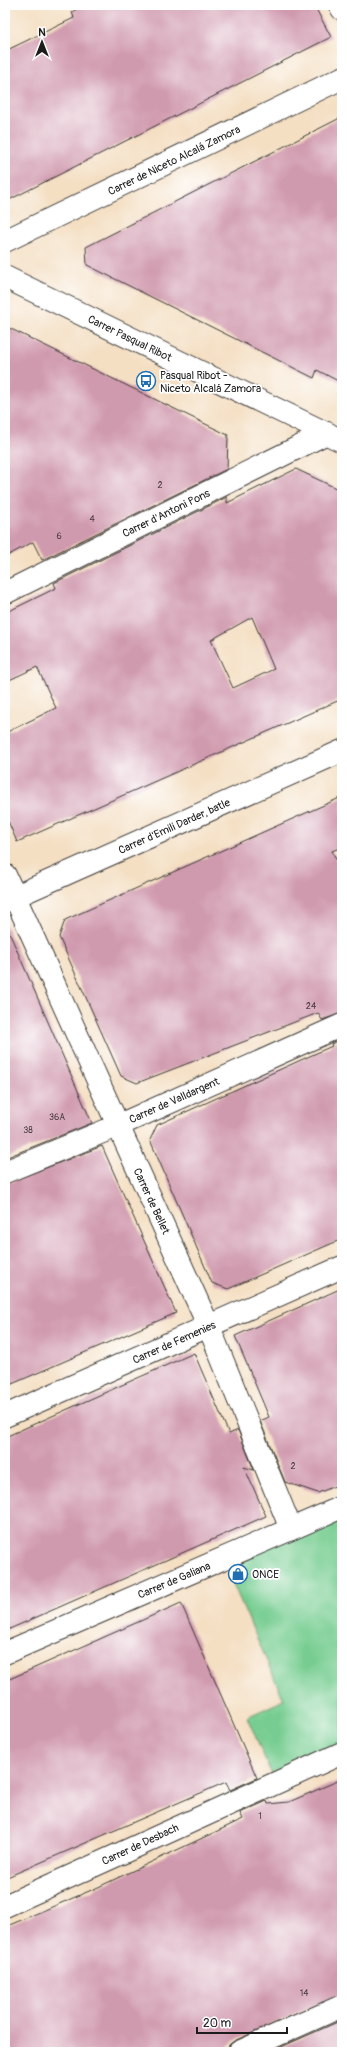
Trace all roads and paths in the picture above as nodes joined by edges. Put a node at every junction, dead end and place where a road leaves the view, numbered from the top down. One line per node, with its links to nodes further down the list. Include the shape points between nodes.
1 (340, 5): 2 (street)
2 (342, 9)
3 (342, 78): 4 (street, Carrer de Niceto Alcalá Zamora)
4 (5, 241)
5 (5, 277): 6 (street, Carrer Pasqual Ribot)
6 (334, 437): 7 (street, Carrer d'Antoni Pons)
7 (5, 593)
8 (342, 751): 10 (street, Carrer d'Emili Darder, batle)
9 (5, 876): 10 (street, Carrer de Bellet)
10 (10, 899): 12 (street, Carrer de Bellet)
11 (342, 1025): 12 (street, Carrer de Valldargent)
12 (117, 1126): 13 (street, Carrer de Valldargent); 15 (street, Carrer de Bellet)
13 (5, 1172)
14 (342, 1267): 15 (street, Carrer de Femenies)
15 (209, 1327): 16 (street, Carrer de Femenies); 18 (street, Carrer de Bellet)
16 (5, 1416)
17 (342, 1507): 18 (street, Carrer de Galiana)
18 (291, 1529): 19 (street, Carrer de Galiana)
19 (5, 1653)
20 (342, 1753): 21 (street, Carrer de Desbach)
21 (5, 1906)
22 (342, 2006): 23 (street)
23 (239, 2052)

